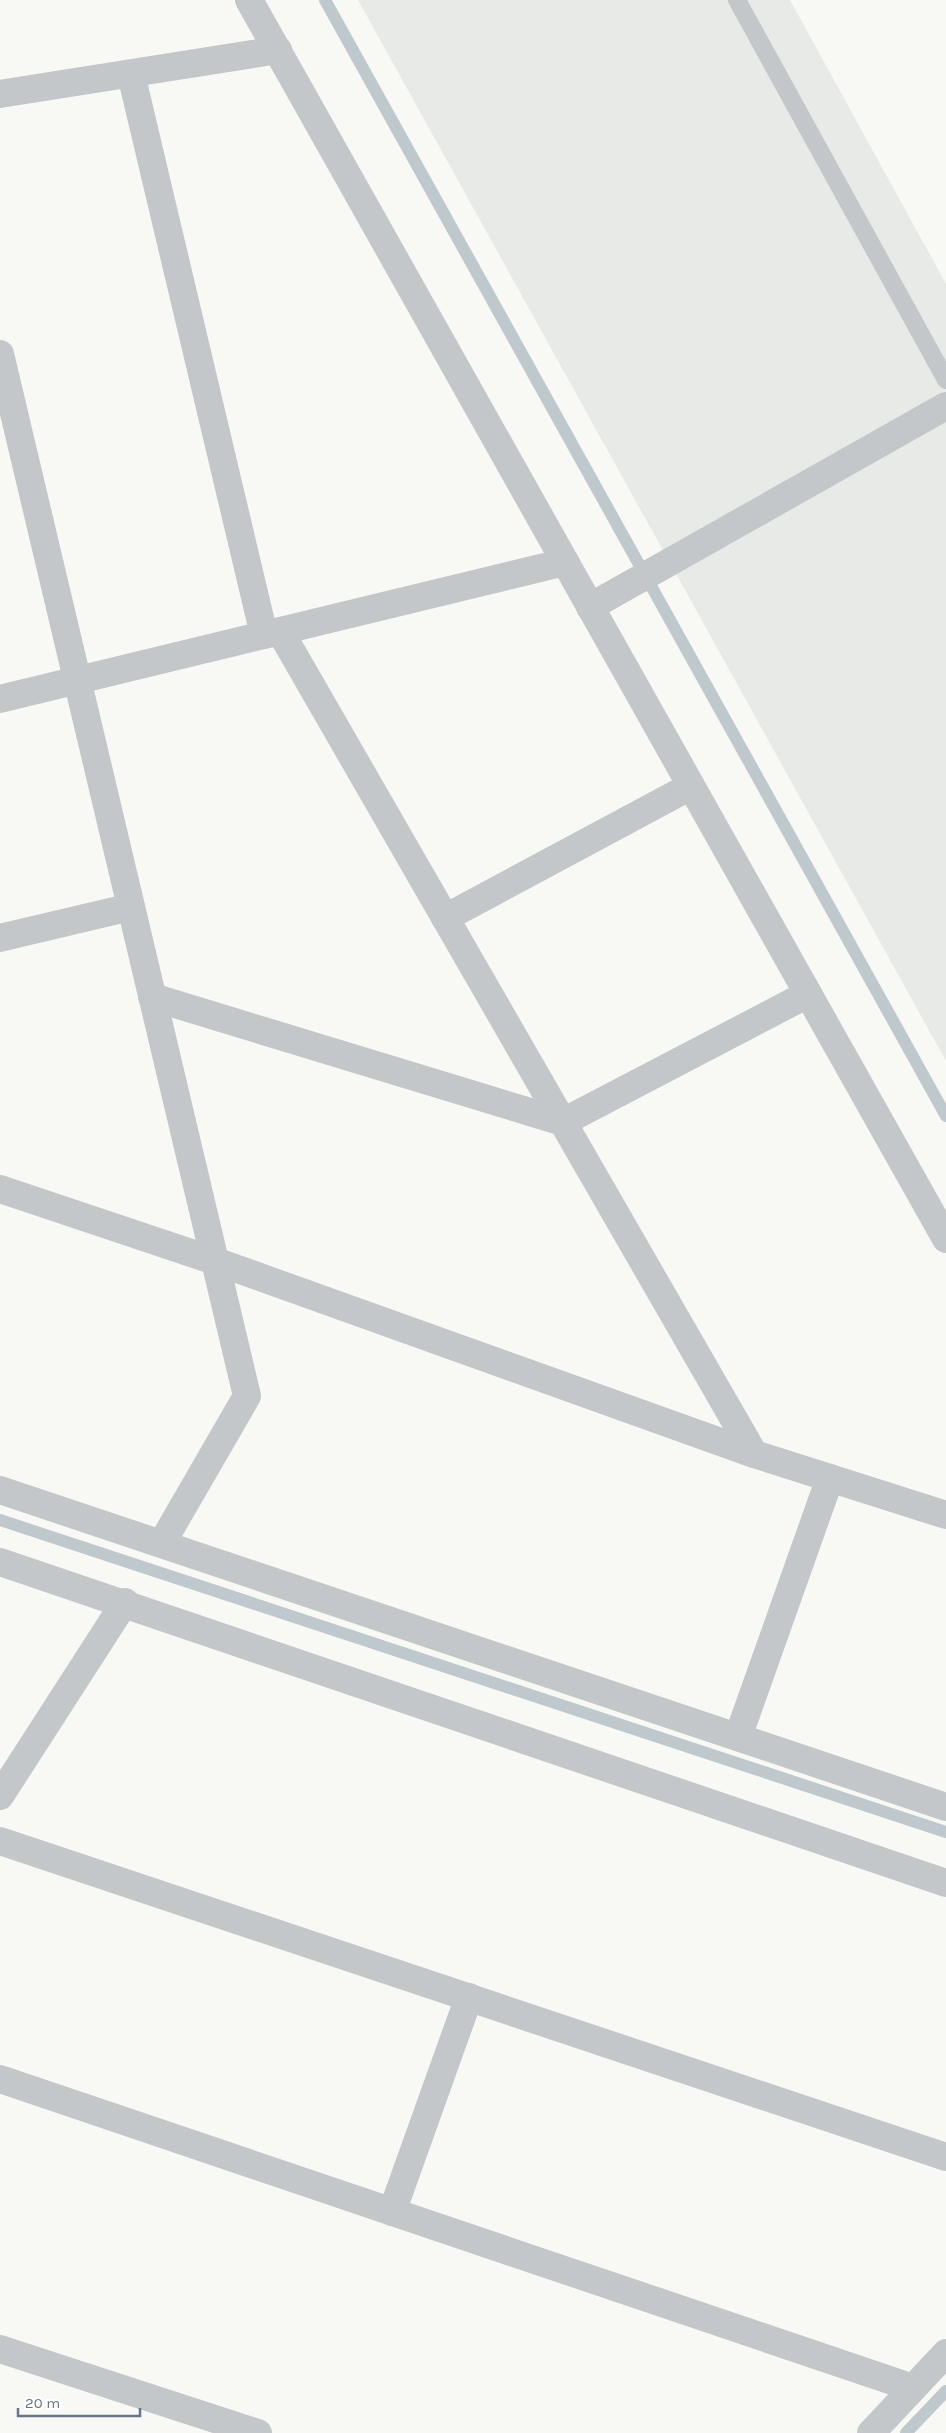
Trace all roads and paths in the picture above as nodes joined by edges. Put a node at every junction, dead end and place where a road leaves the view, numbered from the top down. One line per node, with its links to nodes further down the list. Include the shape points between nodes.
1 (249, 0): 3 (street)
2 (737, 0): 7 (lane)
3 (278, 50): 4 (street); 9 (street)
4 (131, 74): 5 (street); 11 (street)
5 (0, 94)
6 (0, 354): 12 (street)
7 (946, 380)
8 (946, 406): 10 (street)
9 (565, 562): 10 (street); 11 (street)
10 (601, 601): 14 (street)
11 (272, 633): 12 (street); 16 (street)
12 (78, 680): 13 (street); 15 (street)
13 (0, 699)
14 (691, 786): 16 (street); 18 (street)
15 (131, 906): 17 (street); 19 (street)
16 (445, 918): 20 (street)
17 (0, 938)
18 (808, 994): 20 (street); 22 (street)
19 (152, 997): 20 (street); 23 (street)
20 (563, 1122): 24 (street)
21 (0, 1189): 23 (street)
22 (946, 1239)
23 (215, 1261): 24 (street); 28 (street, via 247,1396)
24 (754, 1454): 25 (street)
25 (830, 1478): 27 (street); 31 (street)
26 (0, 1490): 28 (street)
27 (946, 1515)
28 (162, 1543): 31 (street)
29 (0, 1562): 30 (street)
30 (125, 1602): 32 (street); 35 (street)
31 (738, 1737): 33 (street)
32 (0, 1796)
33 (946, 1808)
34 (0, 1841): 36 (street)
35 (946, 1883)
36 (469, 1997): 38 (street); 39 (street)
37 (0, 2079): 39 (street)
38 (946, 2157)
39 (392, 2212): 42 (street)
40 (0, 2349): 43 (street)
41 (946, 2353): 42 (street)
42 (913, 2388): 44 (street)
43 (258, 2433)
44 (871, 2433)

